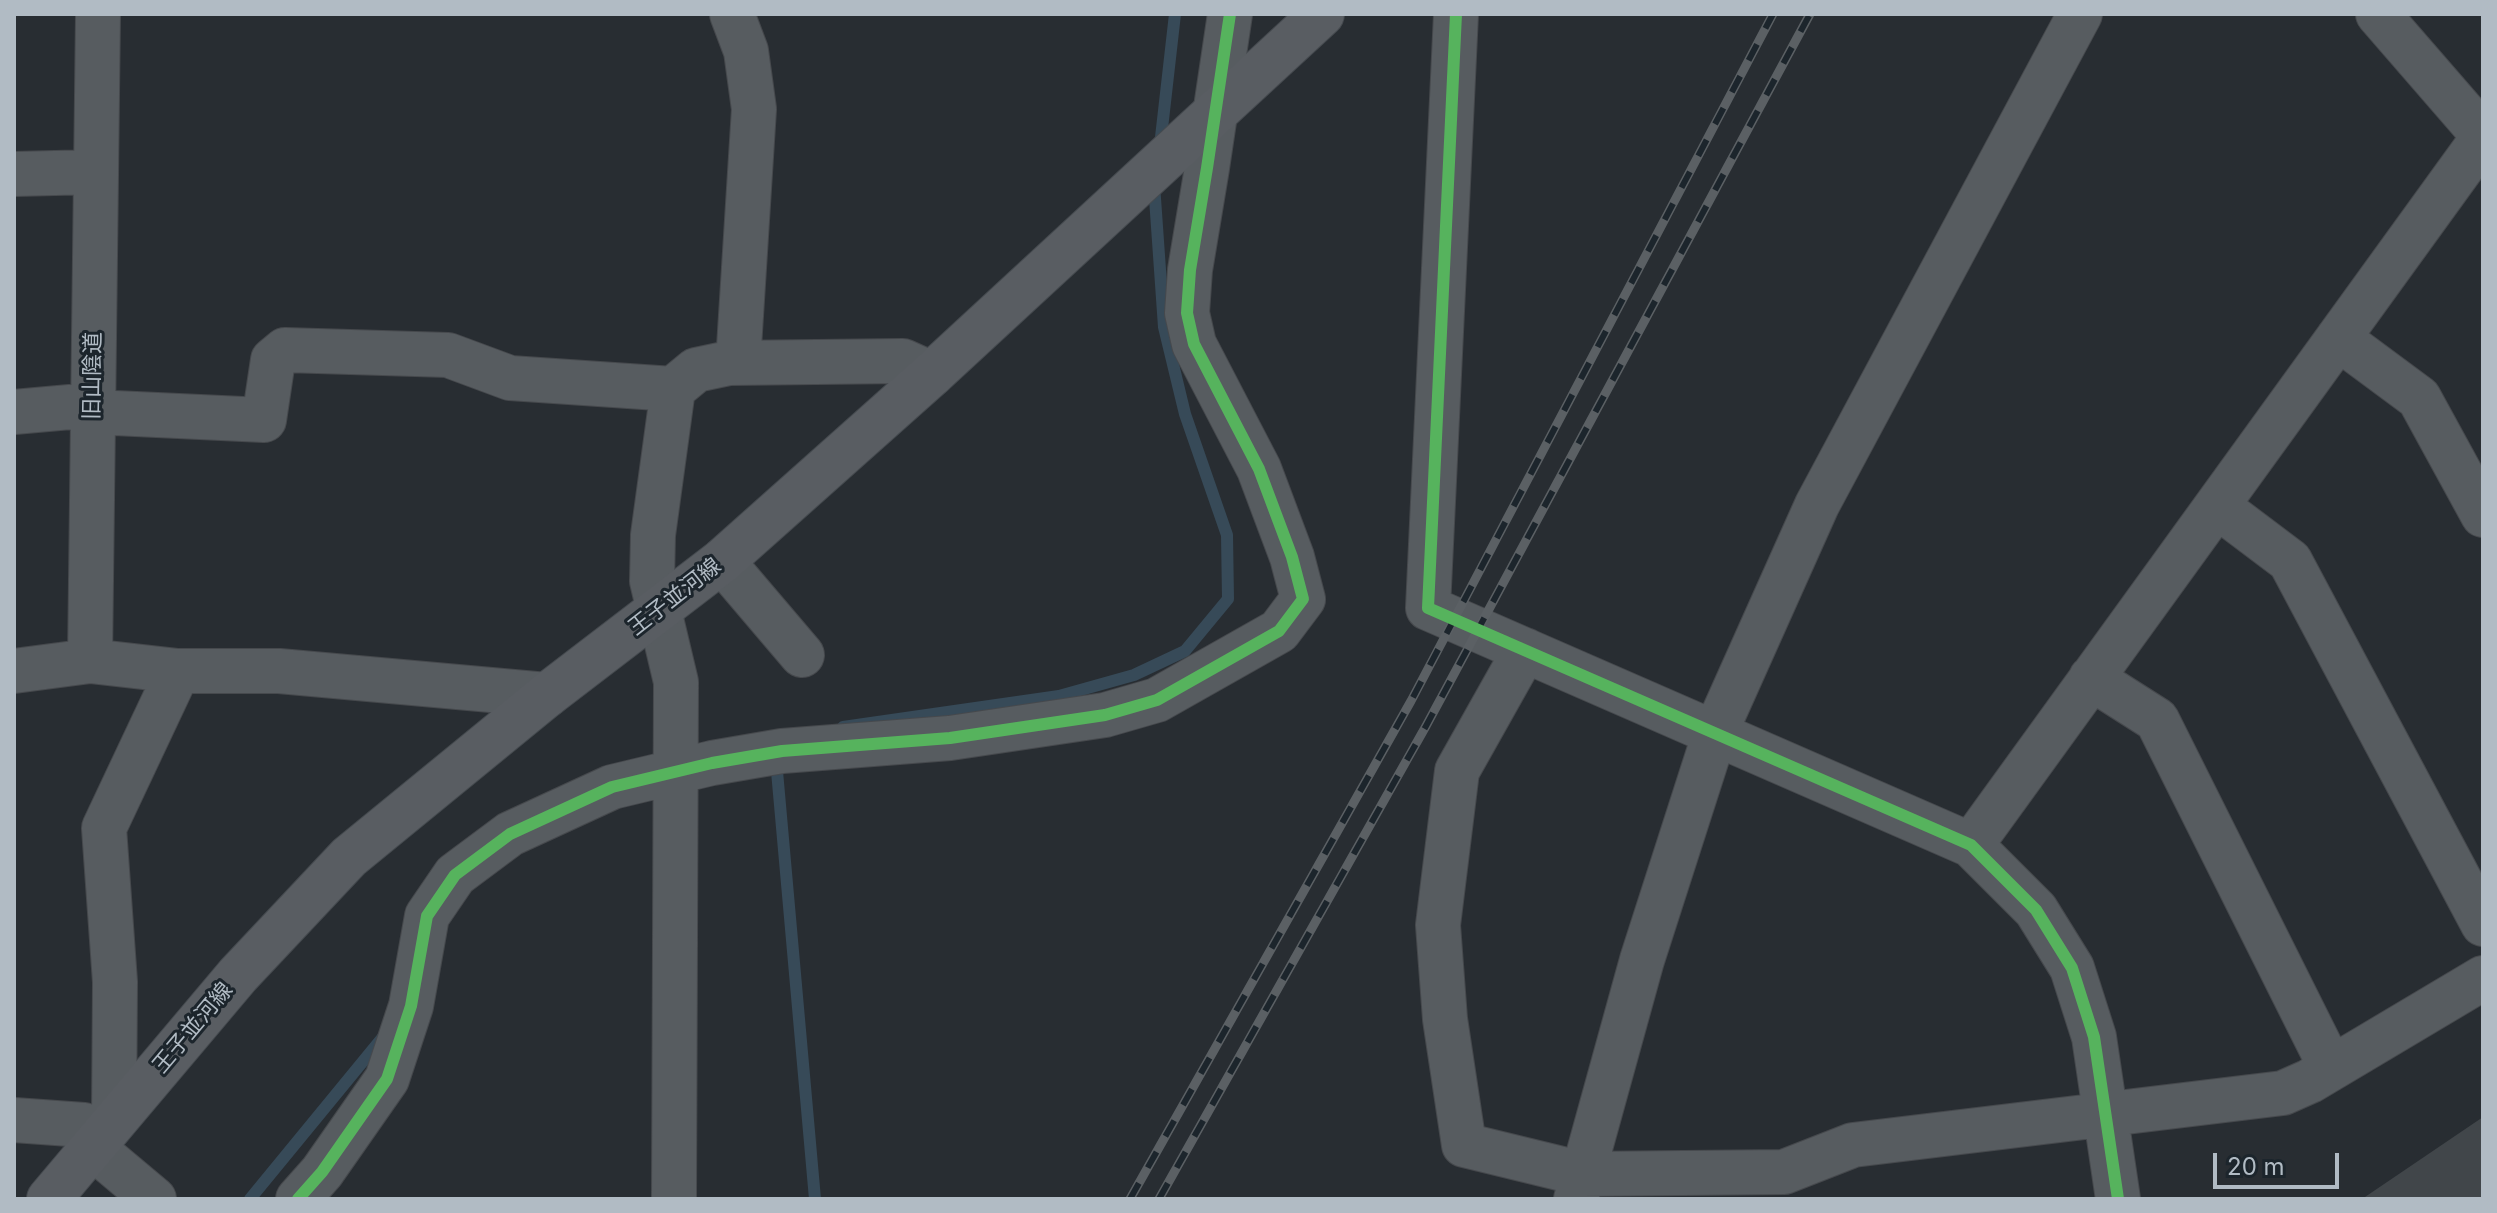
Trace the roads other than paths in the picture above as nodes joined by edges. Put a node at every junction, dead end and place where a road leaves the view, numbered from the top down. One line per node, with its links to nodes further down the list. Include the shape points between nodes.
1 (98, 14): 10 (street, 旧山陰道)
2 (732, 14): 13 (street, via 746,51 754,109)
3 (1230, 14): 8 (street)
4 (1322, 14): 8 (main road, 王子並河線)
5 (1456, 14): 22 (street, via 1428,608)
6 (2080, 14): 29 (street, via 1817,505)
7 (2378, 14): 9 (street)
8 (1208, 120): 14 (main road, 王子並河線); 30 (street, via 1187,313 1194,344 1259,469 1292,557 1303,599 1279,631 1157,700 1105,715 950,738 782,751)
9 (2483, 136): 12 (street)
10 (96, 172): 11 (street); 17 (street, 旧山陰道)
11 (14, 174)
12 (2338, 338): 18 (street); 19 (street, via 2419,398)
13 (738, 363): 14 (street, via 903,361); 15 (street, via 696,370)
14 (932, 374): 20 (main road, 王子並河線)
15 (673, 389): 17 (street, via 510,378 448,355 285,350 273,360 264,420); 21 (street, via 653,535 652,581)
16 (14, 412): 17 (street, via 70,407)
17 (93, 412): 24 (street, 旧山陰道)
18 (2217, 506): 27 (street); 32 (street, via 2290,561)
19 (2483, 515)
20 (722, 561): 21 (main road, 王子並河線); 23 (street)
21 (659, 609): 28 (main road, 王子並河線); 30 (street, via 676,682)
22 (1525, 650): 29 (street); 38 (street, via 1457,771 1438,925 1445,1019 1464,1145)
23 (802, 655)
24 (90, 661): 25 (street); 26 (street)
25 (14, 671)
26 (178, 671): 28 (street, via 279,671); 37 (street, via 104,828 115,982)
27 (2091, 678): 31 (street); 34 (street, via 2157,720)
28 (547, 695): 37 (main road, 王子並河線, via 349,857 238,975)
29 (1715, 733): 31 (street); 38 (street, via 1642,960)
30 (675, 772): 41 (street, via 612,787 510,834 455,875 427,916 411,1006 387,1079); 42 (street)
31 (1971, 845): 35 (street, via 2036,910 2072,968 2094,1037)
32 (2483, 924)
33 (2483, 978): 34 (street)
34 (2331, 1068): 35 (street, via 2283,1093)
35 (2107, 1116): 38 (street, via 1853,1145 1784,1172); 43 (street)
36 (14, 1120): 37 (street, via 84,1125)
37 (103, 1134): 39 (main road, 王子並河線); 40 (street)
38 (1579, 1186)
39 (49, 1199)
40 (154, 1199)
41 (298, 1199)
42 (674, 1199)
43 (2118, 1199)

